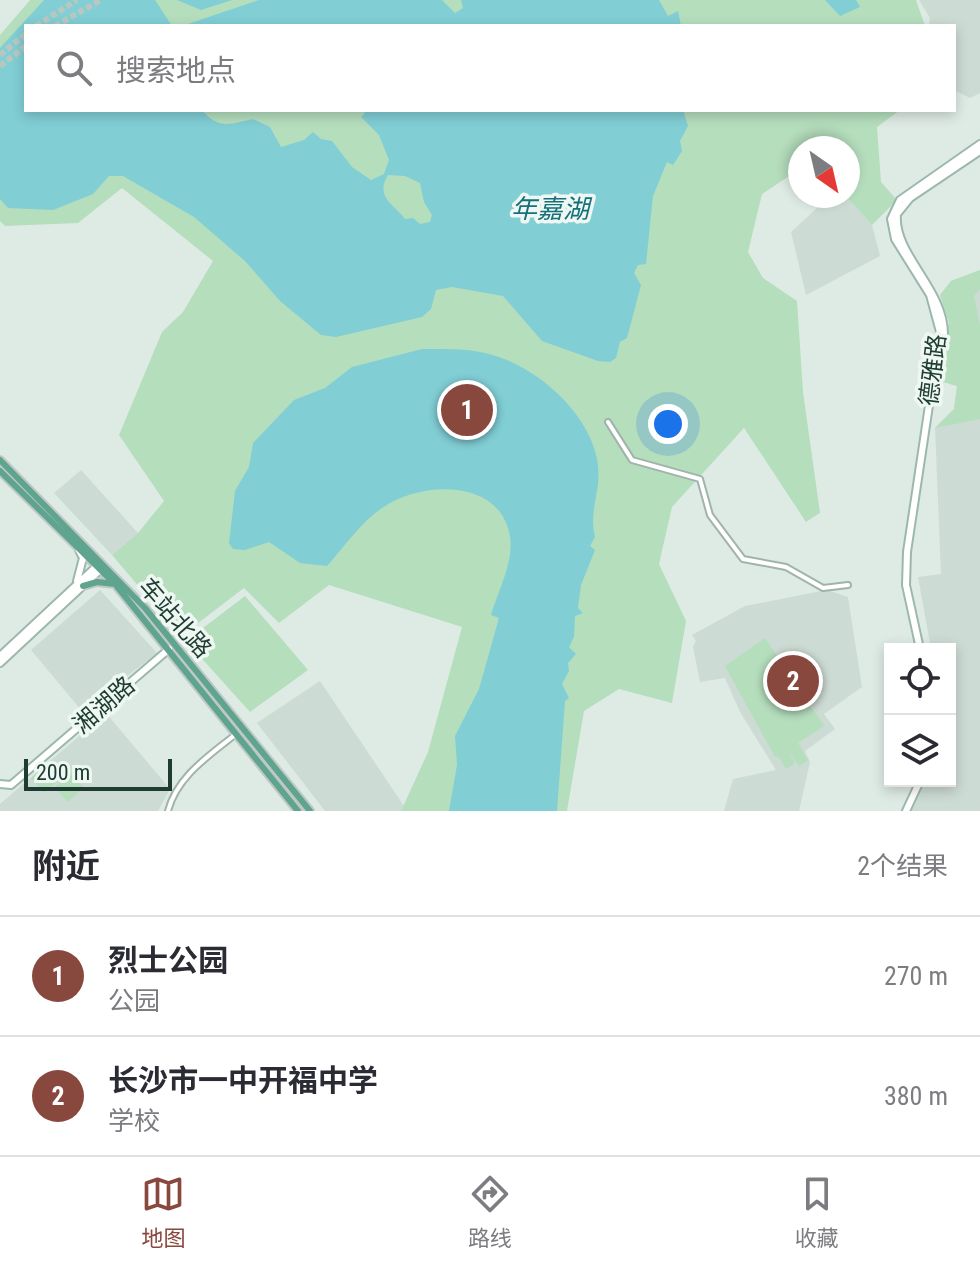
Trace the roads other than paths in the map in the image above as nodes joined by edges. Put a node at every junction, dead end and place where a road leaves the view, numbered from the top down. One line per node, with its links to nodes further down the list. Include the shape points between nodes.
1 (980, 144): 11 (street, 德雅路, via 900,200 891,219 895,239 930,295 940,332 907,552 906,585)
2 (980, 151): 12 (street, 德雅路, via 910,198 897,214 898,234 934,292 944,326 910,552 909,586)
3 (608, 422): 9 (street, via 632,460 700,479 710,515 743,559 786,567 823,588)
4 (0, 460): 7 (main road, 车站北路)
5 (0, 471): 6 (main road, 车站北路)
6 (78, 546): 7 (main road, 车站北路); 10 (street, via 83,558)
7 (101, 566): 8 (main road, 车站北路); 10 (street); 21 (main road, 车站北路, via 145,608)
8 (115, 584): 10 (main road); 13 (main road, 车站北路)
9 (848, 585)
10 (79, 586): 14 (street); 15 (street)
11 (920, 643)
12 (920, 643)
13 (169, 649): 16 (main road, 车站北路); 17 (street, 湘湖路, via 11,785)
14 (0, 656)
15 (0, 663)
16 (236, 734): 19 (street, via 194,768); 20 (main road, 车站北路)
17 (0, 784)
18 (915, 787): 22 (street)
19 (168, 811)
20 (298, 811)
21 (310, 811)
22 (904, 811)

